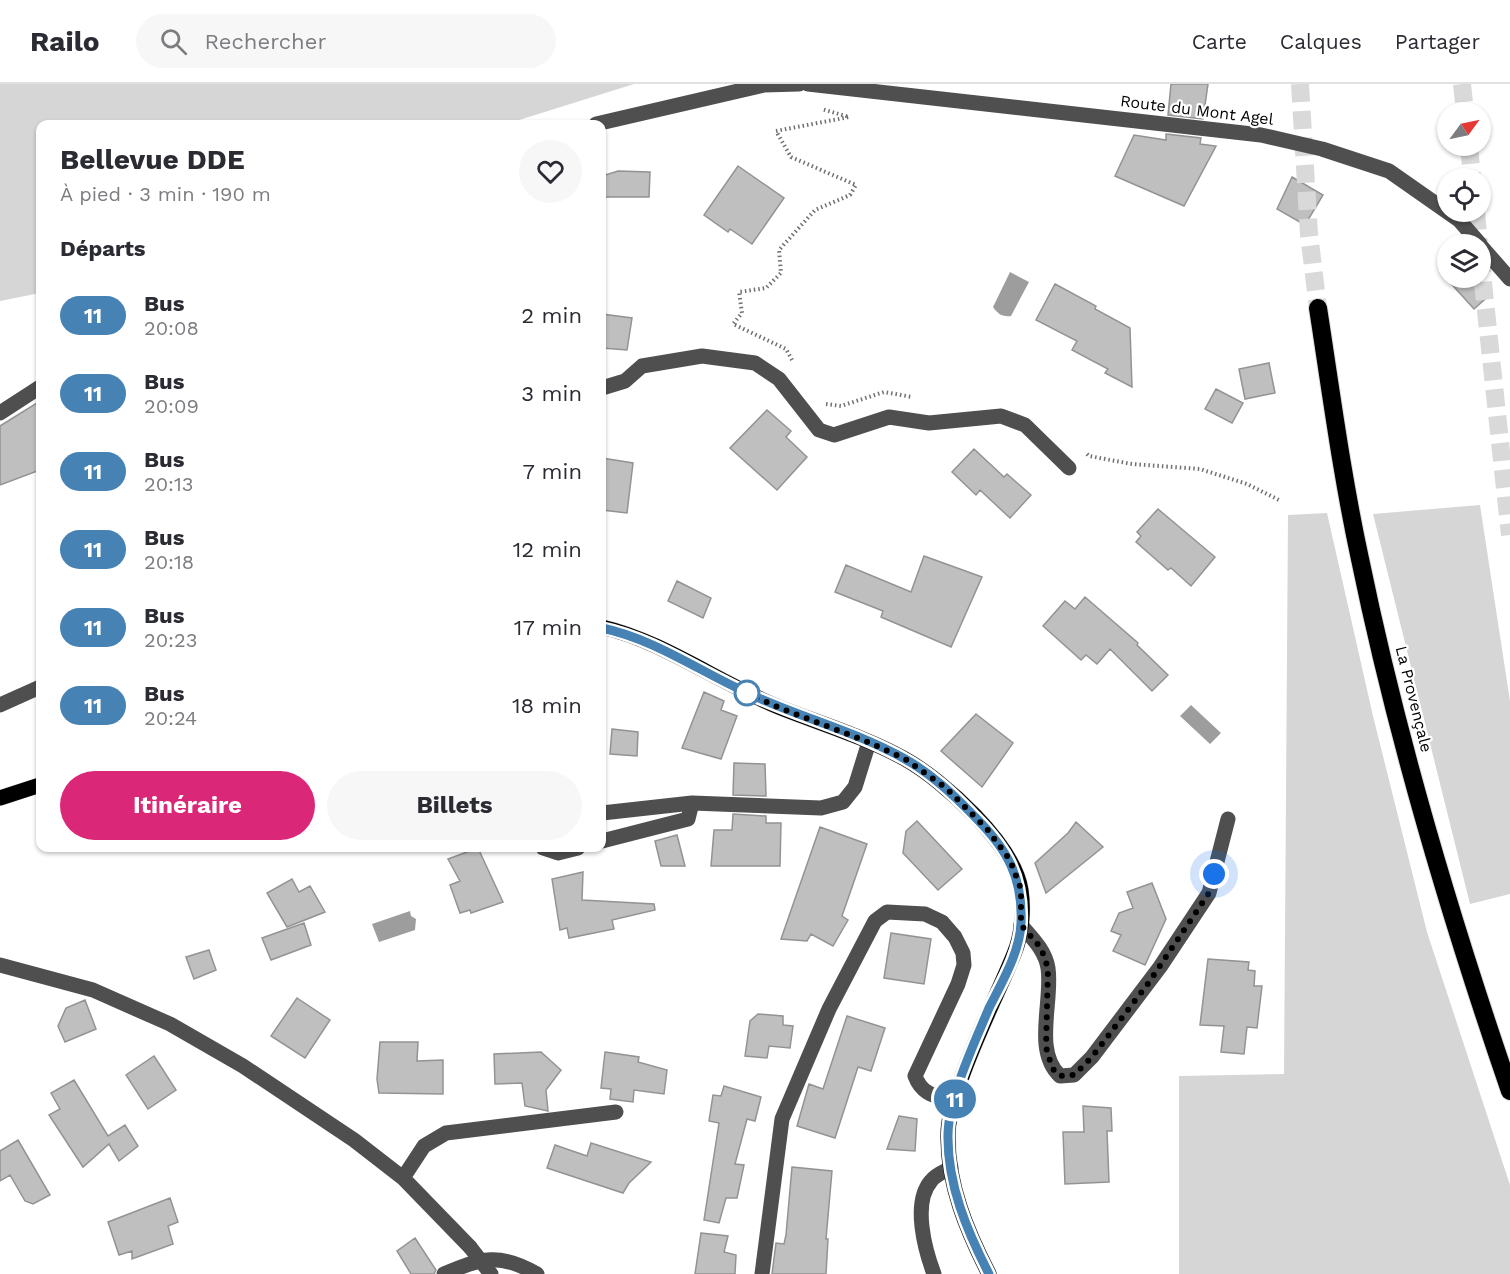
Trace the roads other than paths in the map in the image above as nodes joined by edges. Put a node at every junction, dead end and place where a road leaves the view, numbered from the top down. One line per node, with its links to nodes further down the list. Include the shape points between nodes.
1 (799, 84): 3 (street, via 765,85)
2 (808, 84): 4 (street, Route du Mont Agel, via 1261,135 1322,148 1389,171 1459,220)
3 (606, 122)
4 (1471, 234)
5 (1491, 257): 6 (street, Route du Mont Agel)
6 (1510, 279)
7 (1318, 308): 24 (highway, La Provençale, via 1359,558 1393,702 1436,865)
8 (606, 387): 11 (street, via 625,381 642,366 702,356 755,363 779,379 819,430 834,435 889,417 929,423 1000,416 1025,425)
9 (36, 390): 10 (street)
10 (0, 413)
11 (1069, 468)
12 (606, 629): 15 (main road, via 663,650 780,708)
13 (36, 689): 14 (street)
14 (0, 705)
15 (868, 742): 18 (street, via 855,787 843,802 821,808); 22 (main road, via 905,759 945,787 987,829 1010,860 1021,889)
16 (36, 786): 17 (main road)
17 (0, 798)
18 (692, 803): 19 (street); 21 (street, via 688,819)
19 (606, 813)
20 (1228, 819): 22 (street, via 1209,893 1160,967 1074,1075 1060,1076 1052,1068 1046,1047 1048,968 1041,948)
21 (606, 841)
22 (1021, 925): 25 (main road, via 1015,952 969,1053)
23 (0, 965): 28 (street, via 93,990 171,1024 252,1072)
24 (1510, 1091)
25 (954, 1102): 27 (main road, via 948,1134); 32 (street, via 927,1093 915,1076 958,984 963,952 942,922 925,914 887,912 875,921 829,1009 782,1119)
26 (616, 1112): 28 (street, via 446,1133 424,1146)
27 (951, 1168): 33 (street, via 929,1183 922,1202 922,1224); 34 (main road, via 961,1213)
28 (403, 1178): 30 (street, bridge, via 470,1246)
29 (444, 1274): 31 (street, via 486,1259 507,1260)
30 (491, 1274)
31 (537, 1274)
32 (762, 1274)
33 (934, 1274)
34 (989, 1274)

